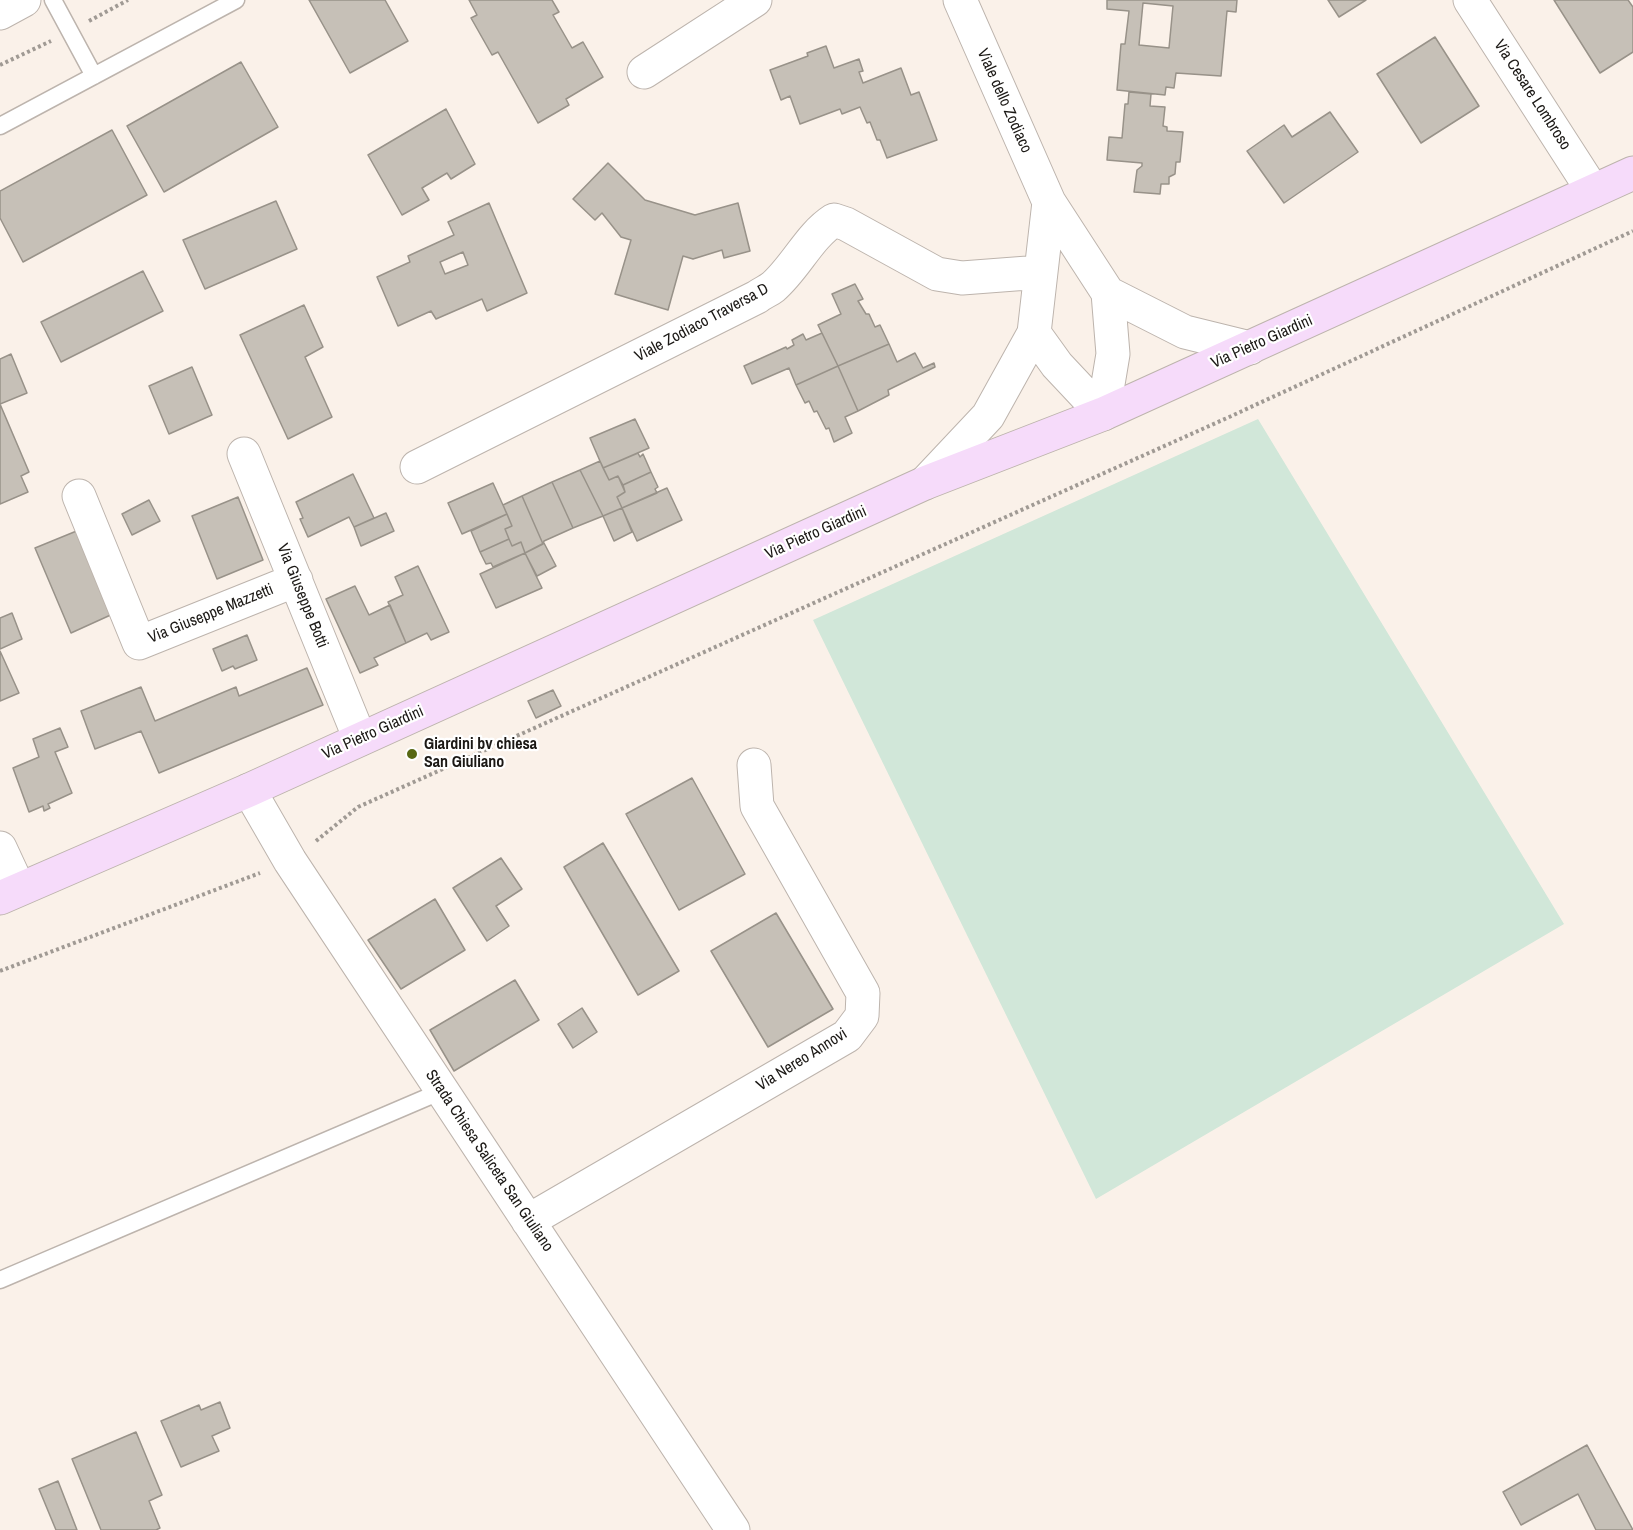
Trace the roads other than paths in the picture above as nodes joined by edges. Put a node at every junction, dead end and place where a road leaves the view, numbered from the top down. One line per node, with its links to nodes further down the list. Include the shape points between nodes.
1 (24, 0): 7 (street)
2 (53, 0): 9 (lane)
3 (236, 0): 9 (lane)
4 (755, 0): 8 (street)
5 (960, 0): 13 (street, Viale dello Zodiaco)
6 (1470, 0): 12 (street, Via Cesare Lombroso)
7 (0, 12)
8 (644, 72)
9 (94, 76): 10 (lane)
10 (0, 126)
11 (1633, 173): 12 (main road, Via Pietro Giardini)
12 (1593, 191): 17 (main road, Via Pietro Giardini)
13 (1049, 202): 14 (street); 15 (street, Viale dello Zodiaco)
14 (1041, 272): 16 (street); 20 (street, Viale Zodiaco Traversa D, via 962,278 937,274 834,220 822,228 791,268 757,297)
15 (1108, 293): 17 (street, via 1185,332); 18 (street, Viale dello Zodiaco, via 1113,354)
16 (1034, 333): 18 (street, via 1057,365); 21 (street, via 988,416)
17 (1250, 348): 18 (main road, Via Pietro Giardini)
18 (1103, 414): 21 (main road, Via Pietro Giardini)
19 (244, 454): 23 (street, Via Giuseppe Botti)
20 (417, 467)
21 (926, 483): 24 (main road, Via Pietro Giardini)
22 (79, 496): 23 (street, Via Giuseppe Mazzetti, via 139,643)
23 (296, 580): 24 (street, Via Giuseppe Botti)
24 (360, 739): 26 (main road, Via Pietro Giardini)
25 (754, 765): 30 (street, Via Nereo Annovi, via 757,806 863,993 862,1016 847,1036)
26 (249, 790): 28 (main road, Via Pietro Giardini); 29 (street, Strada Chiesa Saliceta San Giuliano, via 290,861)
27 (0, 848): 28 (street)
28 (10, 894)
29 (442, 1091): 30 (street, Strada Chiesa Saliceta San Giuliano); 31 (lane)
30 (528, 1221): 32 (street, Strada Chiesa Saliceta San Giuliano)
31 (0, 1280)
32 (733, 1530)

